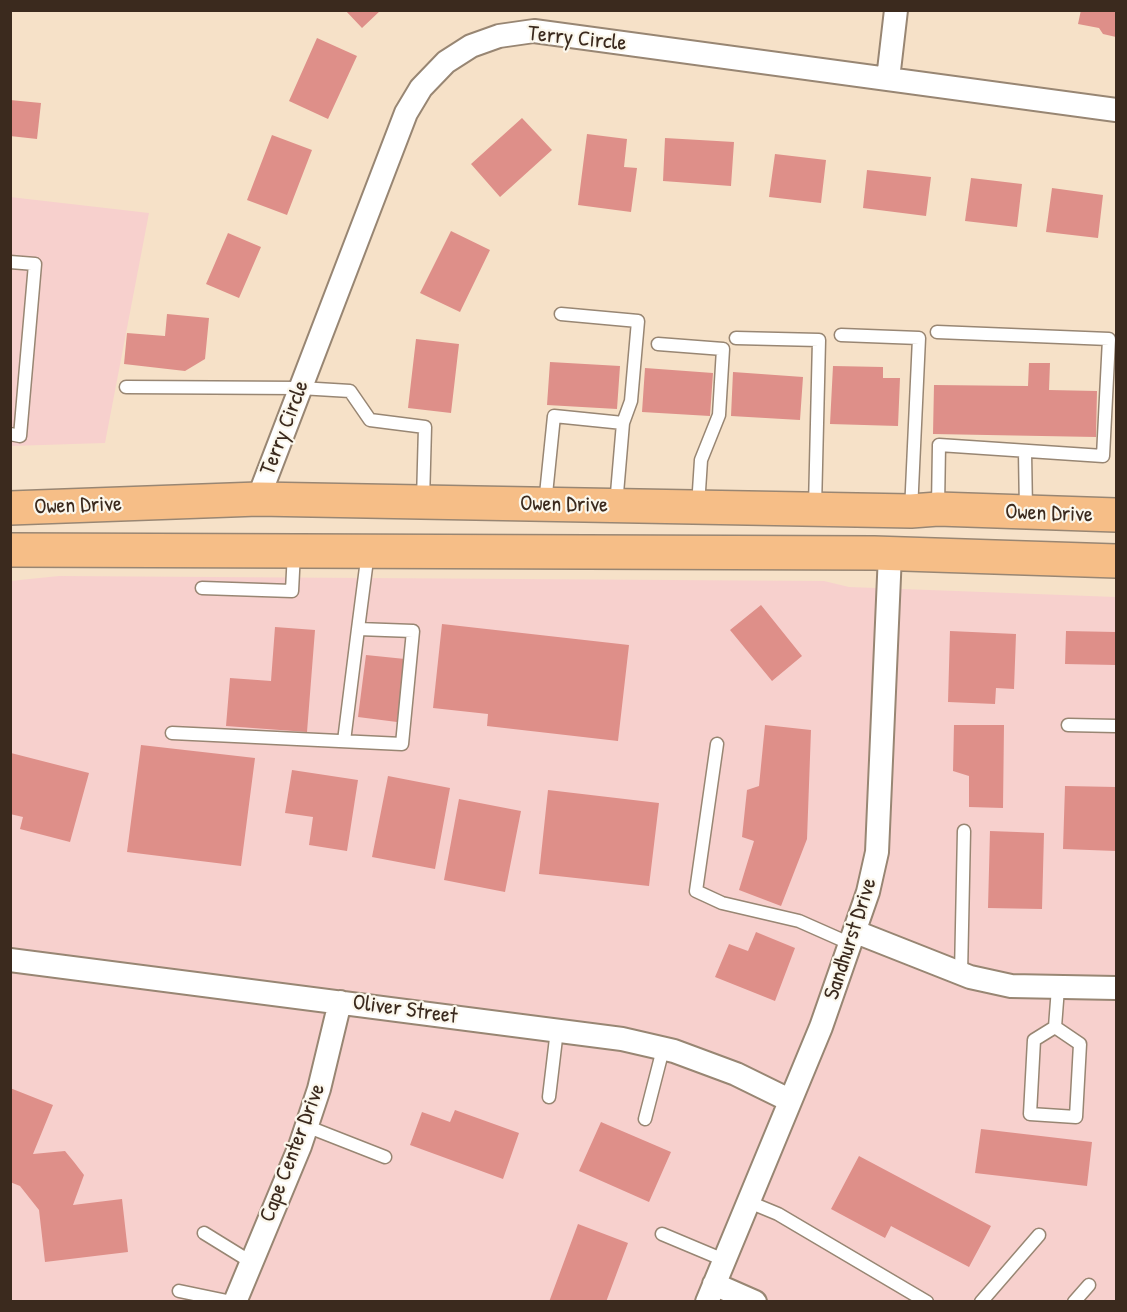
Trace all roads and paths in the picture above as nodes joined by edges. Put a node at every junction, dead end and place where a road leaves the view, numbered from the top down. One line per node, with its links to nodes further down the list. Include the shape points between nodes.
1 (896, 10): 2 (street)
2 (888, 79): 3 (street, Terry Circle); 11 (street, Terry Circle, via 534,31 499,36 471,46 446,62 421,88 406,113)
3 (1116, 110)
4 (10, 262): 13 (lane, via 35,264 20,435)
5 (561, 314): 12 (lane, via 638,321 631,401)
6 (938, 332): 14 (lane, via 1109,339 1103,456)
7 (841, 335): 22 (lane, via 919,338)
8 (736, 338): 21 (lane, via 819,340)
9 (658, 344): 19 (lane, via 723,349 719,415 701,460)
10 (126, 387): 11 (lane)
11 (300, 388): 15 (street, Terry Circle); 16 (lane, via 350,392 370,420 425,427)
12 (623, 423): 17 (lane, via 554,416); 18 (lane)
13 (10, 434)
14 (1025, 452): 22 (lane, via 939,445); 23 (lane)
15 (258, 499): 16 (highway, Owen Drive); 20 (highway, Owen Drive)
16 (423, 502): 17 (highway, Owen Drive)
17 (545, 504): 18 (highway, Owen Drive)
18 (615, 506): 19 (highway, Owen Drive)
19 (698, 507): 21 (highway, Owen Drive)
20 (10, 508)
21 (815, 510): 22 (highway, Owen Drive)
22 (925, 510): 23 (highway, Owen Drive)
23 (1026, 514): 24 (highway, Owen Drive)
24 (1116, 515)
25 (10, 550): 26 (highway, Owen Drive)
26 (294, 551): 27 (highway, Owen Drive); 30 (lane, via 292,591)
27 (368, 552): 28 (highway, Owen Drive); 31 (lane)
28 (890, 554): 29 (highway, Owen Drive); 38 (street, Sandhurst Drive, via 877,852)
29 (1116, 561)
30 (202, 588)
31 (358, 629): 35 (lane); 35 (lane, via 413,631 402,744)
32 (1068, 725): 33 (lane)
33 (1116, 726)
34 (172, 733): 35 (lane)
35 (344, 741)
36 (717, 744): 38 (lane, via 696,891 722,903)
37 (964, 831): 40 (lane)
38 (854, 938): 40 (street); 48 (street, Sandhurst Drive)
39 (10, 960): 43 (street, Oliver Street)
40 (961, 974): 41 (street, via 1011,986)
41 (1058, 988): 42 (street); 44 (lane)
42 (1116, 988)
43 (340, 1002): 45 (street, Oliver Street); 50 (street, Cape Center Drive)
44 (1055, 1027): 44 (lane, via 1034,1040 1030,1114 1076,1117 1080,1044)
45 (557, 1030): 46 (street, Oliver Street); 47 (lane)
46 (663, 1048): 48 (street, Oliver Street, via 736,1074); 49 (lane)
47 (549, 1097)
48 (789, 1100): 52 (street, Sandhurst Drive)
49 (645, 1119)
50 (306, 1126): 51 (lane); 57 (street, Cape Center Drive)
51 (386, 1157)
52 (749, 1202): 56 (street, Sandhurst Drive); 63 (lane, via 778,1214)
53 (204, 1233): 57 (lane)
54 (662, 1234): 56 (lane)
55 (1039, 1234): 64 (lane)
56 (724, 1260): 60 (street, Sandhurst Drive)
57 (251, 1262): 61 (street, Cape Center Drive)
58 (1089, 1285): 65 (lane)
59 (179, 1291): 61 (lane)
60 (710, 1293): 62 (street)
61 (234, 1302)
62 (755, 1302)
63 (927, 1302)
64 (981, 1302)
65 (1074, 1302)

